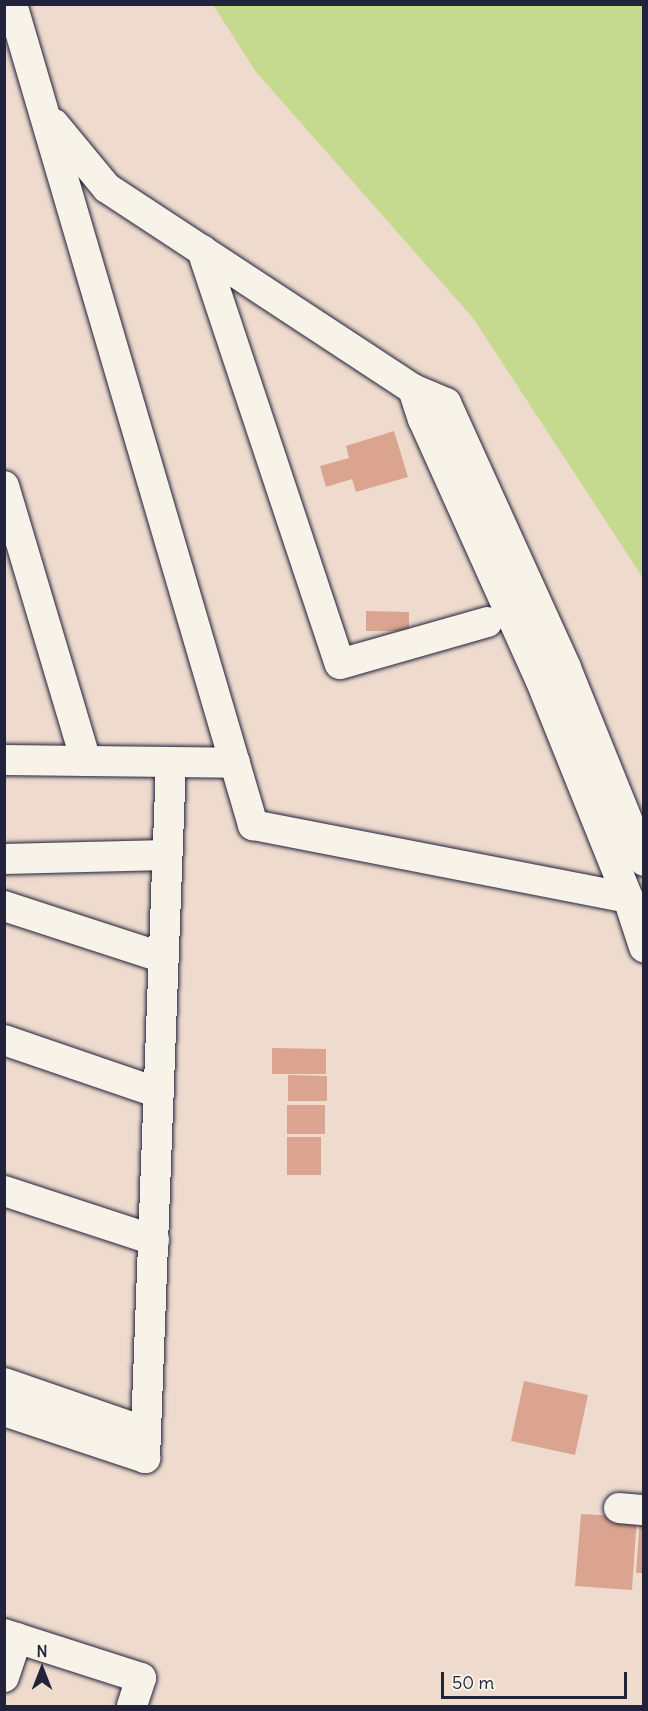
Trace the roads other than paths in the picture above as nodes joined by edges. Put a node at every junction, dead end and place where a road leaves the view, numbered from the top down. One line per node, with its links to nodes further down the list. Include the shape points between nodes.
1 (12, 4): 2 (street)
2 (15, 44): 3 (street)
3 (46, 115): 4 (street, via 107,188); 11 (street)
4 (202, 250): 5 (street); 7 (street, via 340,664)
5 (413, 389): 14 (street, via 446,403 566,668); 15 (street, via 540,679)
6 (4, 486): 9 (street)
7 (487, 622)
8 (4, 760): 9 (street)
9 (86, 761): 10 (street)
10 (171, 762): 11 (street); 12 (street)
11 (235, 763): 15 (street, via 253,825)
12 (167, 855): 13 (street); 18 (street)
13 (4, 859)
14 (644, 861)
15 (628, 898): 17 (street)
16 (4, 906): 18 (street)
17 (644, 947)
18 (164, 958): 20 (street)
19 (4, 1040): 20 (street)
20 (159, 1093): 22 (street)
21 (4, 1191): 22 (street)
22 (154, 1240): 25 (street)
23 (4, 1383): 25 (street)
24 (4, 1411): 25 (street)
25 (146, 1445)
26 (11, 1636): 27 (street); 28 (street, via 141,1678)
27 (4, 1677)
28 (132, 1707)

